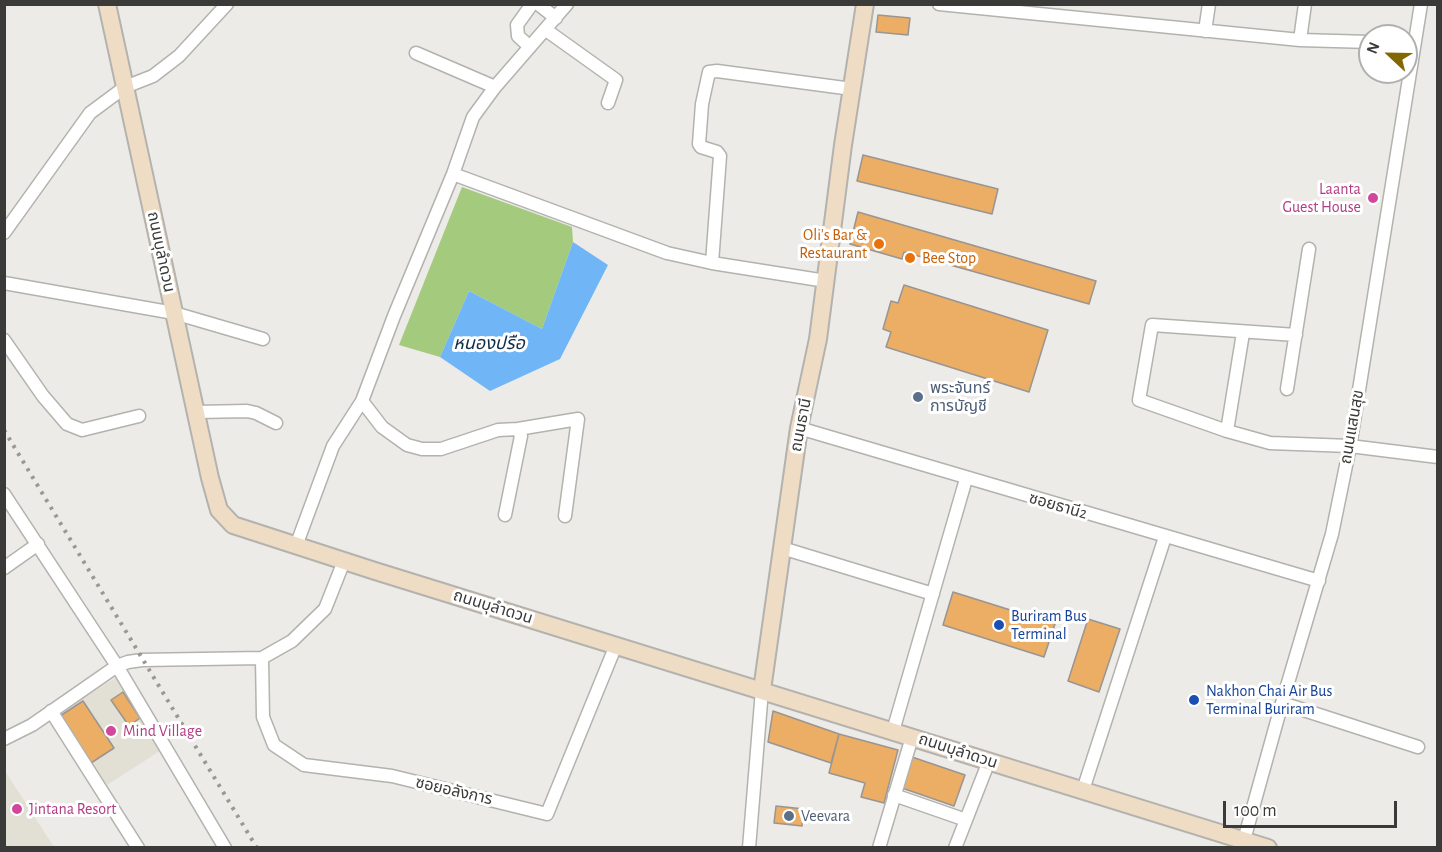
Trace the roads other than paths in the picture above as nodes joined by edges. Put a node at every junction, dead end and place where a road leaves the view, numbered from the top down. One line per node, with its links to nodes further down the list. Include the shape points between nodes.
1 (107, 4): 20 (street, ถนนบุลำดวน)
2 (227, 4): 20 (street, via 179,56 153,76)
3 (532, 4): 17 (street, via 516,25 518,36)
4 (538, 4): 11 (street)
5 (567, 4): 11 (street)
6 (865, 4): 22 (street, ถนนธานี)
7 (939, 4): 14 (street)
8 (1209, 4): 14 (street)
9 (1305, 4): 15 (street)
10 (1420, 4): 12 (street, ถนนแสนสุข)
11 (556, 18): 13 (street)
12 (1415, 24)
13 (546, 30): 17 (street); 23 (street, via 616,80)
14 (1205, 31): 15 (street)
15 (1300, 40): 16 (street)
16 (1358, 42)
17 (530, 48): 21 (street)
18 (416, 53): 21 (street)
19 (1404, 84): 43 (street, ถนนแสนสุข)
20 (125, 87): 25 (street, via 90,113); 30 (street, ถนนบุลำดวน)
21 (495, 87): 24 (street, via 473,117)
22 (852, 89): 27 (street, via 709,72 699,144 720,156); 28 (street, ถนนธานี)
23 (608, 103)
24 (453, 174): 27 (street, via 667,253); 36 (street)
25 (4, 233)
26 (1309, 249): 32 (street)
27 (712, 263): 28 (street)
28 (826, 281): 41 (street, ถนนธานี)
29 (4, 283): 30 (street)
30 (174, 313): 33 (street); 37 (street, ถนนบุลำดวน)
31 (1243, 333): 32 (street); 42 (street); 42 (street, via 1152,325 1139,400)
32 (1296, 335): 35 (street)
33 (263, 339)
34 (4, 340): 38 (street, via 67,424 82,430)
35 (1287, 389)
36 (362, 401): 40 (street, via 382,427 407,445 422,449 441,449 498,430); 51 (street, via 333,446)
37 (196, 412): 39 (street, via 248,411); 51 (street, ถนนบุลำดวน, via 219,510 233,525)
38 (139, 416)
39 (276, 423)
40 (518, 429): 47 (street, via 521,436); 48 (street, via 578,419)
41 (799, 429): 45 (street, ซอยธานี2); 52 (street, ถนนธานี)
42 (1227, 431): 43 (street, via 1270,443)
43 (1350, 446): 44 (street); 55 (street, ถนนแสนสุข)
44 (1437, 457)
45 (966, 478): 49 (street, ซอยธานี2); 56 (street)
46 (4, 494): 50 (street)
47 (505, 515)
48 (565, 516)
49 (1165, 537): 55 (street, ซอยธานี2); 68 (street)
50 (38, 544): 54 (street); 59 (street)
51 (296, 546): 53 (street, ถนนบุลำดวน)
52 (782, 548): 56 (street); 60 (street, ถนนธานี)
53 (344, 561): 57 (street, ถนนบุลำดวน); 58 (street, via 325,609 292,641)
54 (4, 568)
55 (1319, 581): 61 (street, ถนนแสนสุข)
56 (933, 594): 63 (street)
57 (616, 645): 58 (street, ซอยอลังการ, via 547,814 392,776 304,765 274,745 263,717); 60 (street, ถนนบุลำดวน)
58 (262, 658): 59 (street, via 142,660)
59 (117, 666): 62 (street); 73 (street)
60 (762, 690): 63 (street, ถนนบุลำดวน); 74 (street, ถนนธานี)
61 (1282, 703): 66 (street); 71 (street, ถนนแสนสุข)
62 (51, 711): 65 (street); 72 (street)
63 (893, 731): 64 (street, ถนนบุลำดวน)
64 (912, 737): 67 (street, ถนนบุลำดวน); 69 (street)
65 (4, 739)
66 (1418, 747)
67 (989, 761): 68 (street, ถนนบุลำดวน); 70 (street)
68 (1083, 790): 71 (street, ถนนบุลำดวน)
69 (894, 795): 70 (street); 75 (street)
70 (966, 820): 76 (street)
71 (1256, 845)
72 (138, 848)
73 (225, 848)
74 (749, 848)
75 (879, 848)
76 (955, 848)

